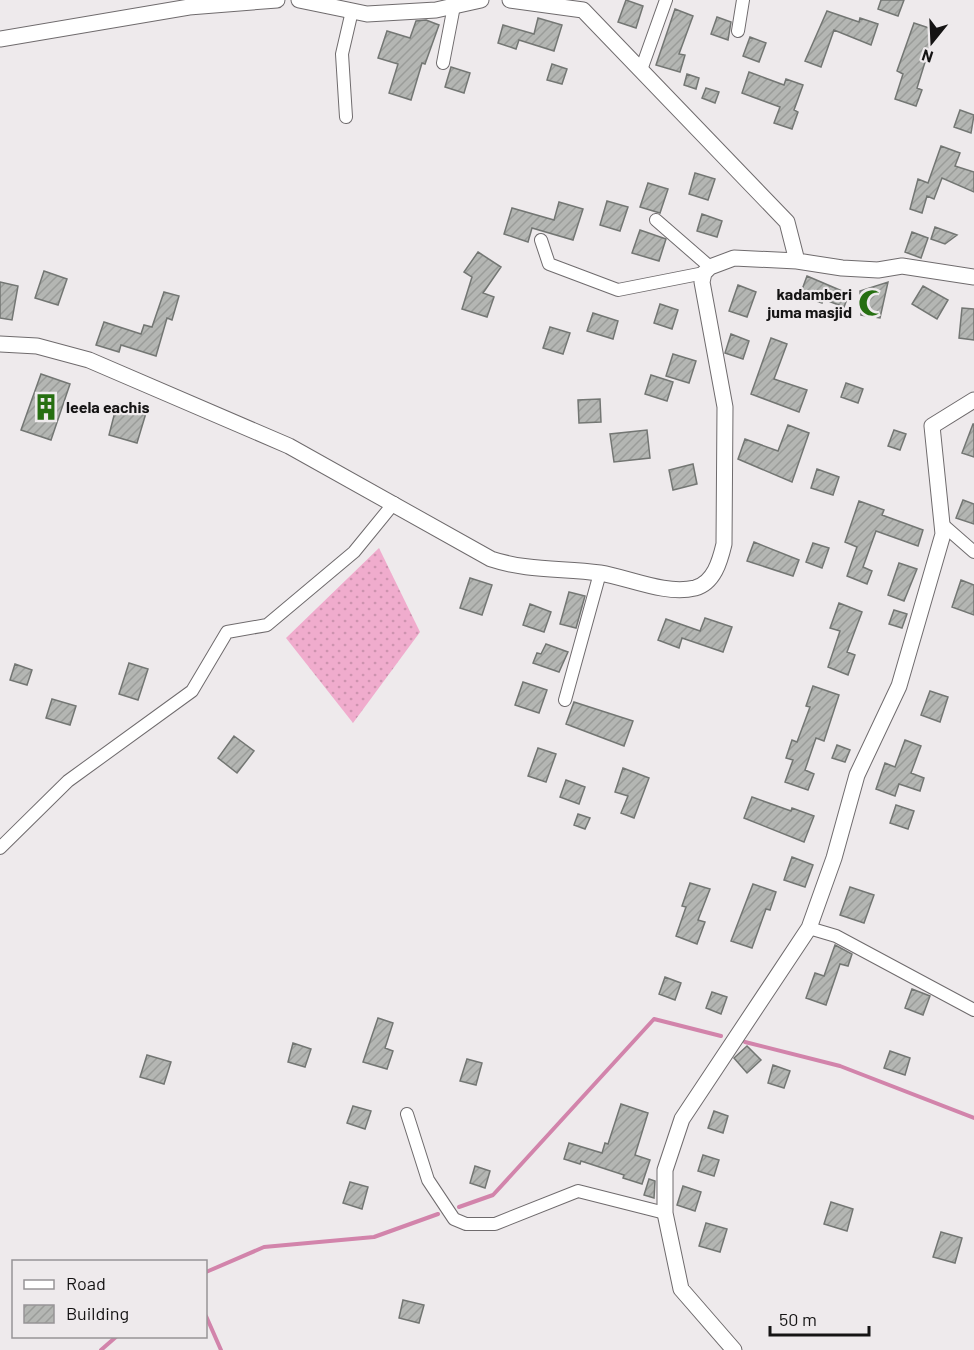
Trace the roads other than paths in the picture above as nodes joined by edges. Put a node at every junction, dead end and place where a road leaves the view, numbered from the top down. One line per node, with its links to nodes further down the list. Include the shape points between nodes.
1 (277, 0): 11 (street, via 189,8)
2 (299, 0): 9 (street)
3 (481, 0): 8 (street)
4 (510, 0): 7 (street)
5 (666, 0): 13 (street)
6 (743, 0): 10 (street)
7 (585, 5): 13 (street)
8 (454, 6): 9 (street, via 367,14); 12 (street)
9 (352, 11): 14 (street, via 342,54)
10 (738, 30)
11 (0, 39)
12 (443, 63)
13 (640, 70): 17 (street, via 787,222)
14 (346, 117)
15 (656, 220): 18 (street)
16 (541, 240): 18 (street, via 549,264 618,290)
17 (797, 261): 18 (street, via 734,258); 19 (street, via 878,270 902,266)
18 (707, 270): 25 (street, via 702,282 725,417 726,506 720,561 707,582 696,588 676,590)
19 (974, 277)
20 (0, 344): 22 (street, via 37,346 89,360 289,446)
21 (974, 400): 23 (street, via 932,426)
22 (394, 503): 25 (street, via 490,559 534,569); 27 (street, via 354,552 267,625 227,632 192,691 68,782)
23 (942, 524): 24 (street); 28 (street, via 944,534 899,686 857,775)
24 (974, 552)
25 (600, 573): 26 (street)
26 (565, 700)
27 (0, 848)
28 (809, 928): 29 (street, via 836,936); 31 (street, via 682,1119 665,1170)
29 (974, 1011)
30 (407, 1114): 31 (street, via 428,1180 454,1219 466,1224 495,1224 578,1191)
31 (665, 1213): 32 (street, via 681,1289)
32 (734, 1350)

